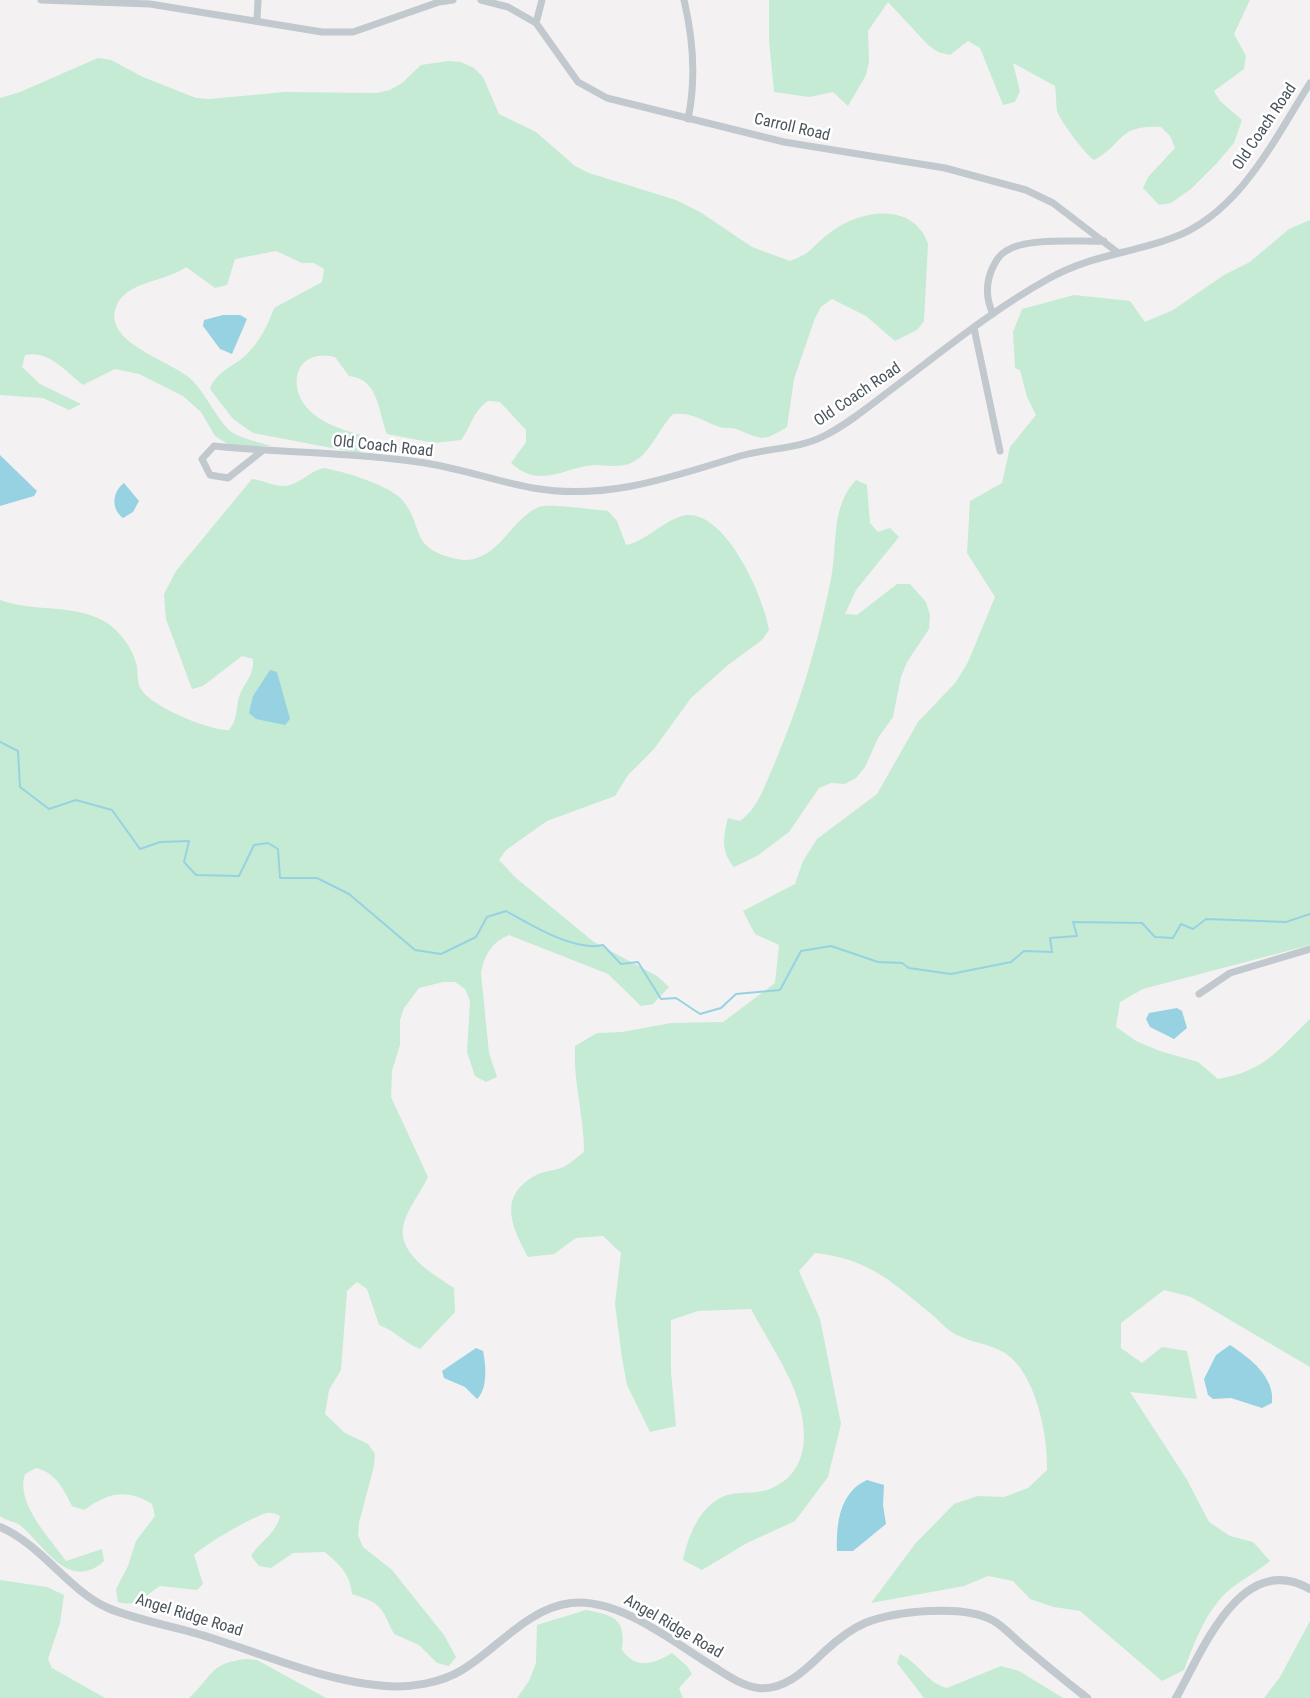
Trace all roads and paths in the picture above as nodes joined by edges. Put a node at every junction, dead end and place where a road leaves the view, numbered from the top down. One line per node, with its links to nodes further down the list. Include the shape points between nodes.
1 (41, 0): 8 (street, via 150,4)
2 (258, 0): 8 (street)
3 (453, 0): 7 (street)
4 (481, 0): 9 (street, Carroll Road, via 508,7)
5 (542, 0): 9 (street)
6 (684, 0): 11 (street, via 693,96)
7 (439, 1): 8 (street, via 412,14 353,32 321,32)
8 (258, 20)
9 (536, 23): 11 (street, Carroll Road, via 564,65 590,91)
10 (1310, 83): 13 (street, Old Coach Road, via 1244,183 1211,217 1173,238)
11 (688, 119): 12 (street, Carroll Road, via 807,147 945,168 990,179 1045,198)
12 (1104, 241): 13 (street, Carroll Road); 14 (street, via 1040,243 1006,250 988,279 987,300)
13 (1117, 252): 14 (street, Old Coach Road, via 1078,264 1048,279)
14 (993, 314): 15 (street, Old Coach Road)
15 (974, 328): 16 (street, Old Coach Road, via 823,437 643,486 593,491 536,489 421,462); 17 (street)
16 (262, 451): 16 (street, Old Coach Road, via 228,478 210,476 202,459 214,446)
17 (1000, 451)
18 (1310, 949): 19 (street, via 1230,973)
19 (1199, 994)
20 (0, 1527): 22 (street, Angel Ridge Road, via 34,1547 107,1607 211,1637 313,1674 360,1683 388,1686 446,1678 462,1671 530,1620 571,1603 598,1604 624,1612 737,1681 758,1688 784,1685 834,1642 876,1619 961,1612 992,1620)
21 (1310, 1588): 23 (street, via 1271,1580 1251,1586 1232,1603)
22 (1087, 1698)
23 (1176, 1698)

